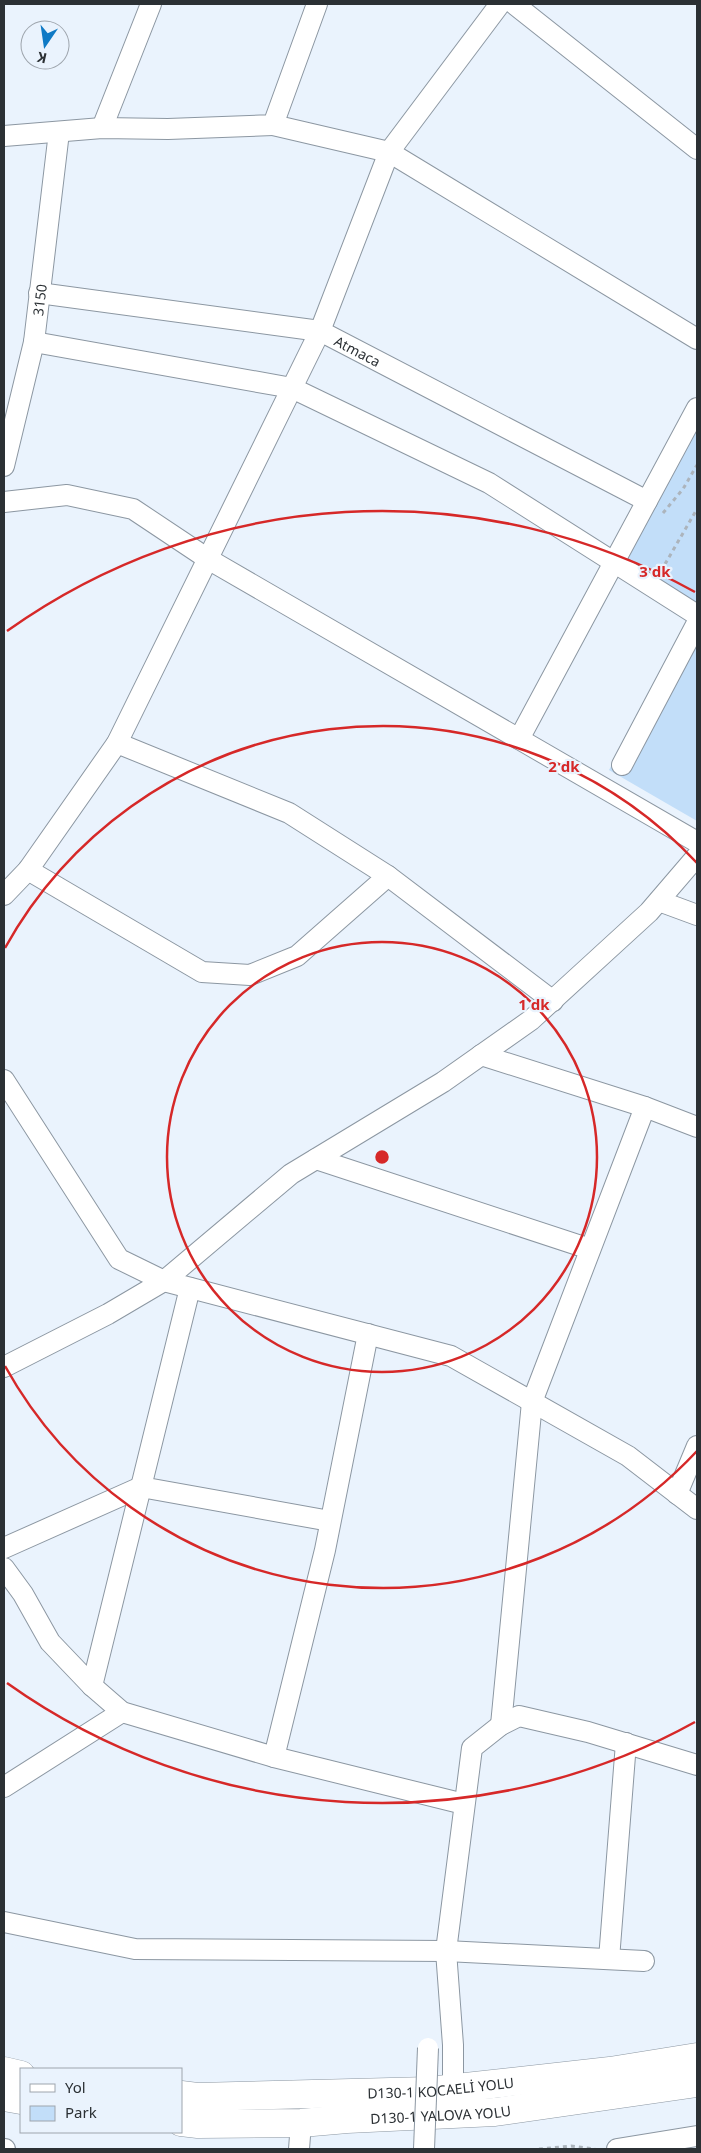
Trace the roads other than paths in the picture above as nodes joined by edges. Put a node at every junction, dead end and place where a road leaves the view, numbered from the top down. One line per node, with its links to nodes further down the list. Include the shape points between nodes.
1 (151, 4): 6 (street)
2 (317, 4): 5 (street)
3 (500, 4): 10 (street)
4 (514, 4): 9 (street)
5 (273, 125): 6 (street); 10 (street)
6 (102, 128): 7 (street)
7 (59, 132): 8 (street); 11 (street, 3150)
8 (4, 136)
9 (697, 149)
10 (389, 152): 12 (street); 13 (street)
11 (40, 293): 12 (street, Atmaca); 14 (street, 3150)
12 (320, 331): 15 (street); 18 (street, Atmaca)
13 (697, 339)
14 (34, 342): 15 (street); 17 (street, 3150)
15 (292, 388): 20 (street); 21 (street, via 489,483)
16 (697, 408): 18 (street)
17 (4, 466)
18 (647, 501): 21 (street)
19 (4, 502): 20 (street, via 67,495 132,509)
20 (208, 559): 24 (street); 25 (street)
21 (617, 564): 22 (street); 24 (street)
22 (697, 615)
23 (697, 624): 26 (street)
24 (519, 739): 27 (street)
25 (118, 743): 29 (street); 30 (street, via 289,813)
26 (622, 765)
27 (697, 842)
28 (697, 856): 32 (street)
29 (28, 870): 30 (street, via 202,972 250,975 297,956); 31 (street)
30 (388, 876): 34 (street)
31 (4, 895)
32 (659, 901): 33 (street); 34 (street)
33 (697, 915)
34 (553, 1001): 35 (street)
35 (481, 1055): 37 (street); 39 (street)
36 (4, 1080): 41 (street, via 119,1260)
37 (645, 1107): 38 (street); 40 (street)
38 (697, 1127)
39 (316, 1159): 40 (street); 41 (street, via 291,1174)
40 (590, 1249): 45 (street)
41 (164, 1281): 42 (street); 44 (street, via 108,1314)
42 (190, 1288): 43 (street); 47 (street)
43 (368, 1334): 45 (street, via 451,1356); 50 (street)
44 (4, 1366)
45 (532, 1402): 48 (street, via 628,1456); 55 (street)
46 (697, 1446): 48 (street)
47 (141, 1487): 50 (street); 51 (street); 53 (street)
48 (677, 1494): 49 (street)
49 (697, 1509)
50 (330, 1521): 57 (street)
51 (4, 1548)
52 (4, 1568): 53 (street, via 50,1642)
53 (92, 1686): 54 (street)
54 (122, 1712): 57 (street); 59 (street)
55 (501, 1725): 56 (street, via 519,1716); 60 (street, via 472,1748)
56 (626, 1743): 58 (street); 63 (street)
57 (274, 1756): 60 (street)
58 (697, 1765)
59 (4, 1787)
60 (464, 1804): 62 (street)
61 (4, 1922): 62 (street, via 135,1949)
62 (446, 1951): 63 (street); 72 (street)
63 (609, 1959): 64 (street)
64 (644, 1961)
65 (428, 2048): 80 (street, bridge)
66 (697, 2049): 70 (highway)
67 (697, 2057): 70 (highway, D130-1 KOCAELİ YOLU)
68 (4, 2072): 69 (highway)
69 (20, 2075)
70 (615, 2083): 71 (highway, D130-1 YALOVA YOLU); 72 (highway, D130-1 KOCAELİ YOLU); 74 (highway); 78 (highway, D130-1 YALOVA YOLU, via 495,2112 347,2118)
71 (697, 2083)
72 (453, 2089): 73 (highway, D130-1 KOCAELİ YOLU)
73 (182, 2095)
74 (697, 2096)
75 (4, 2097): 76 (highway)
76 (20, 2100)
77 (182, 2122): 78 (highway, D130-1 YALOVA YOLU)
78 (300, 2136)
79 (697, 2136): 81 (street)
80 (424, 2149)
81 (617, 2149)

